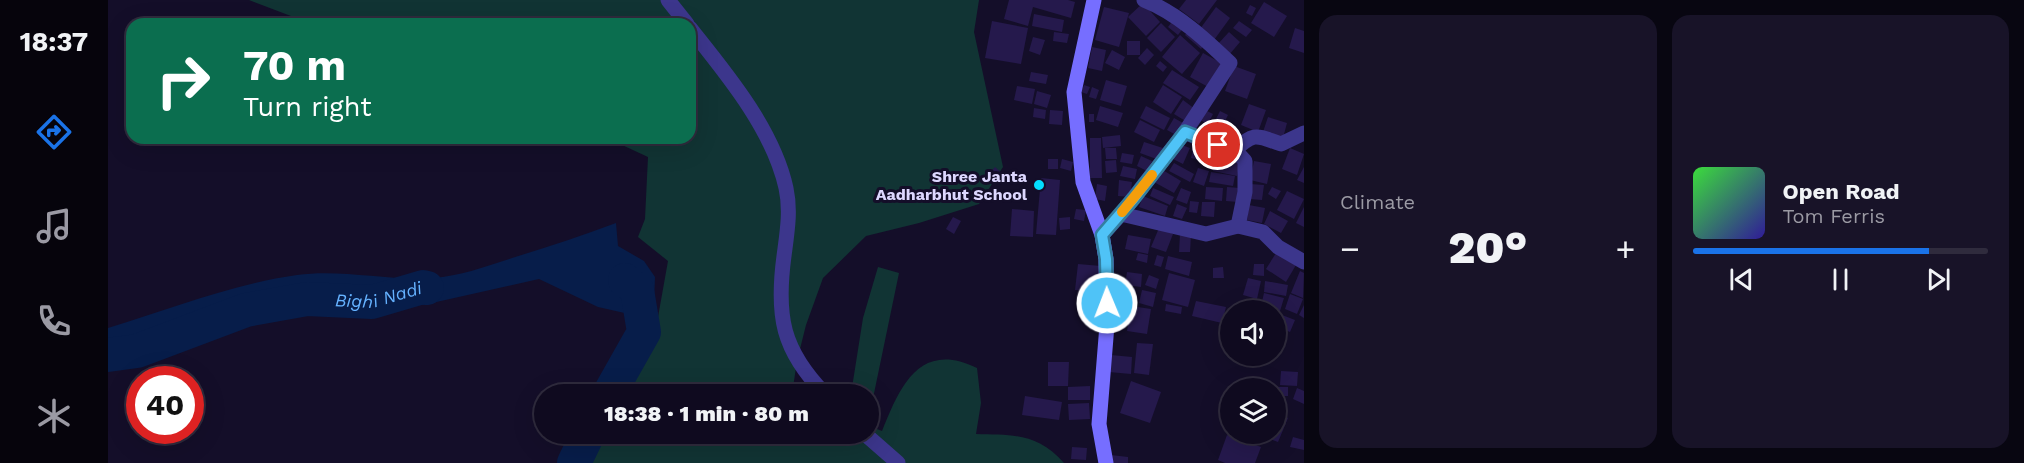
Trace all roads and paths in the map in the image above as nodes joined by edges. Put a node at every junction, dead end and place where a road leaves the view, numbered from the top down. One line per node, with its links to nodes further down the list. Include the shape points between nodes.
1 (668, 0): 4 (street)
2 (1094, 0): 11 (street, via 1074,92 1083,182)
3 (1144, 0): 6 (street, via 1182,21 1230,63)
4 (682, 18)
5 (696, 36): 13 (street, via 757,118 785,185 790,208 782,269 783,327 792,351)
6 (1185, 132): 8 (street); 9 (street)
7 (1304, 133): 8 (street, via 1281,144 1256,136)
8 (1235, 150): 10 (street, via 1245,160 1245,192)
9 (1121, 214): 10 (street, via 1206,234); 11 (street)
10 (1238, 226): 12 (street, via 1263,232 1278,247)
11 (1102, 235): 16 (street, via 1107,325 1099,424)
12 (1304, 262)
13 (815, 384)
14 (876, 444): 15 (street)
15 (898, 463)
16 (1106, 463)

